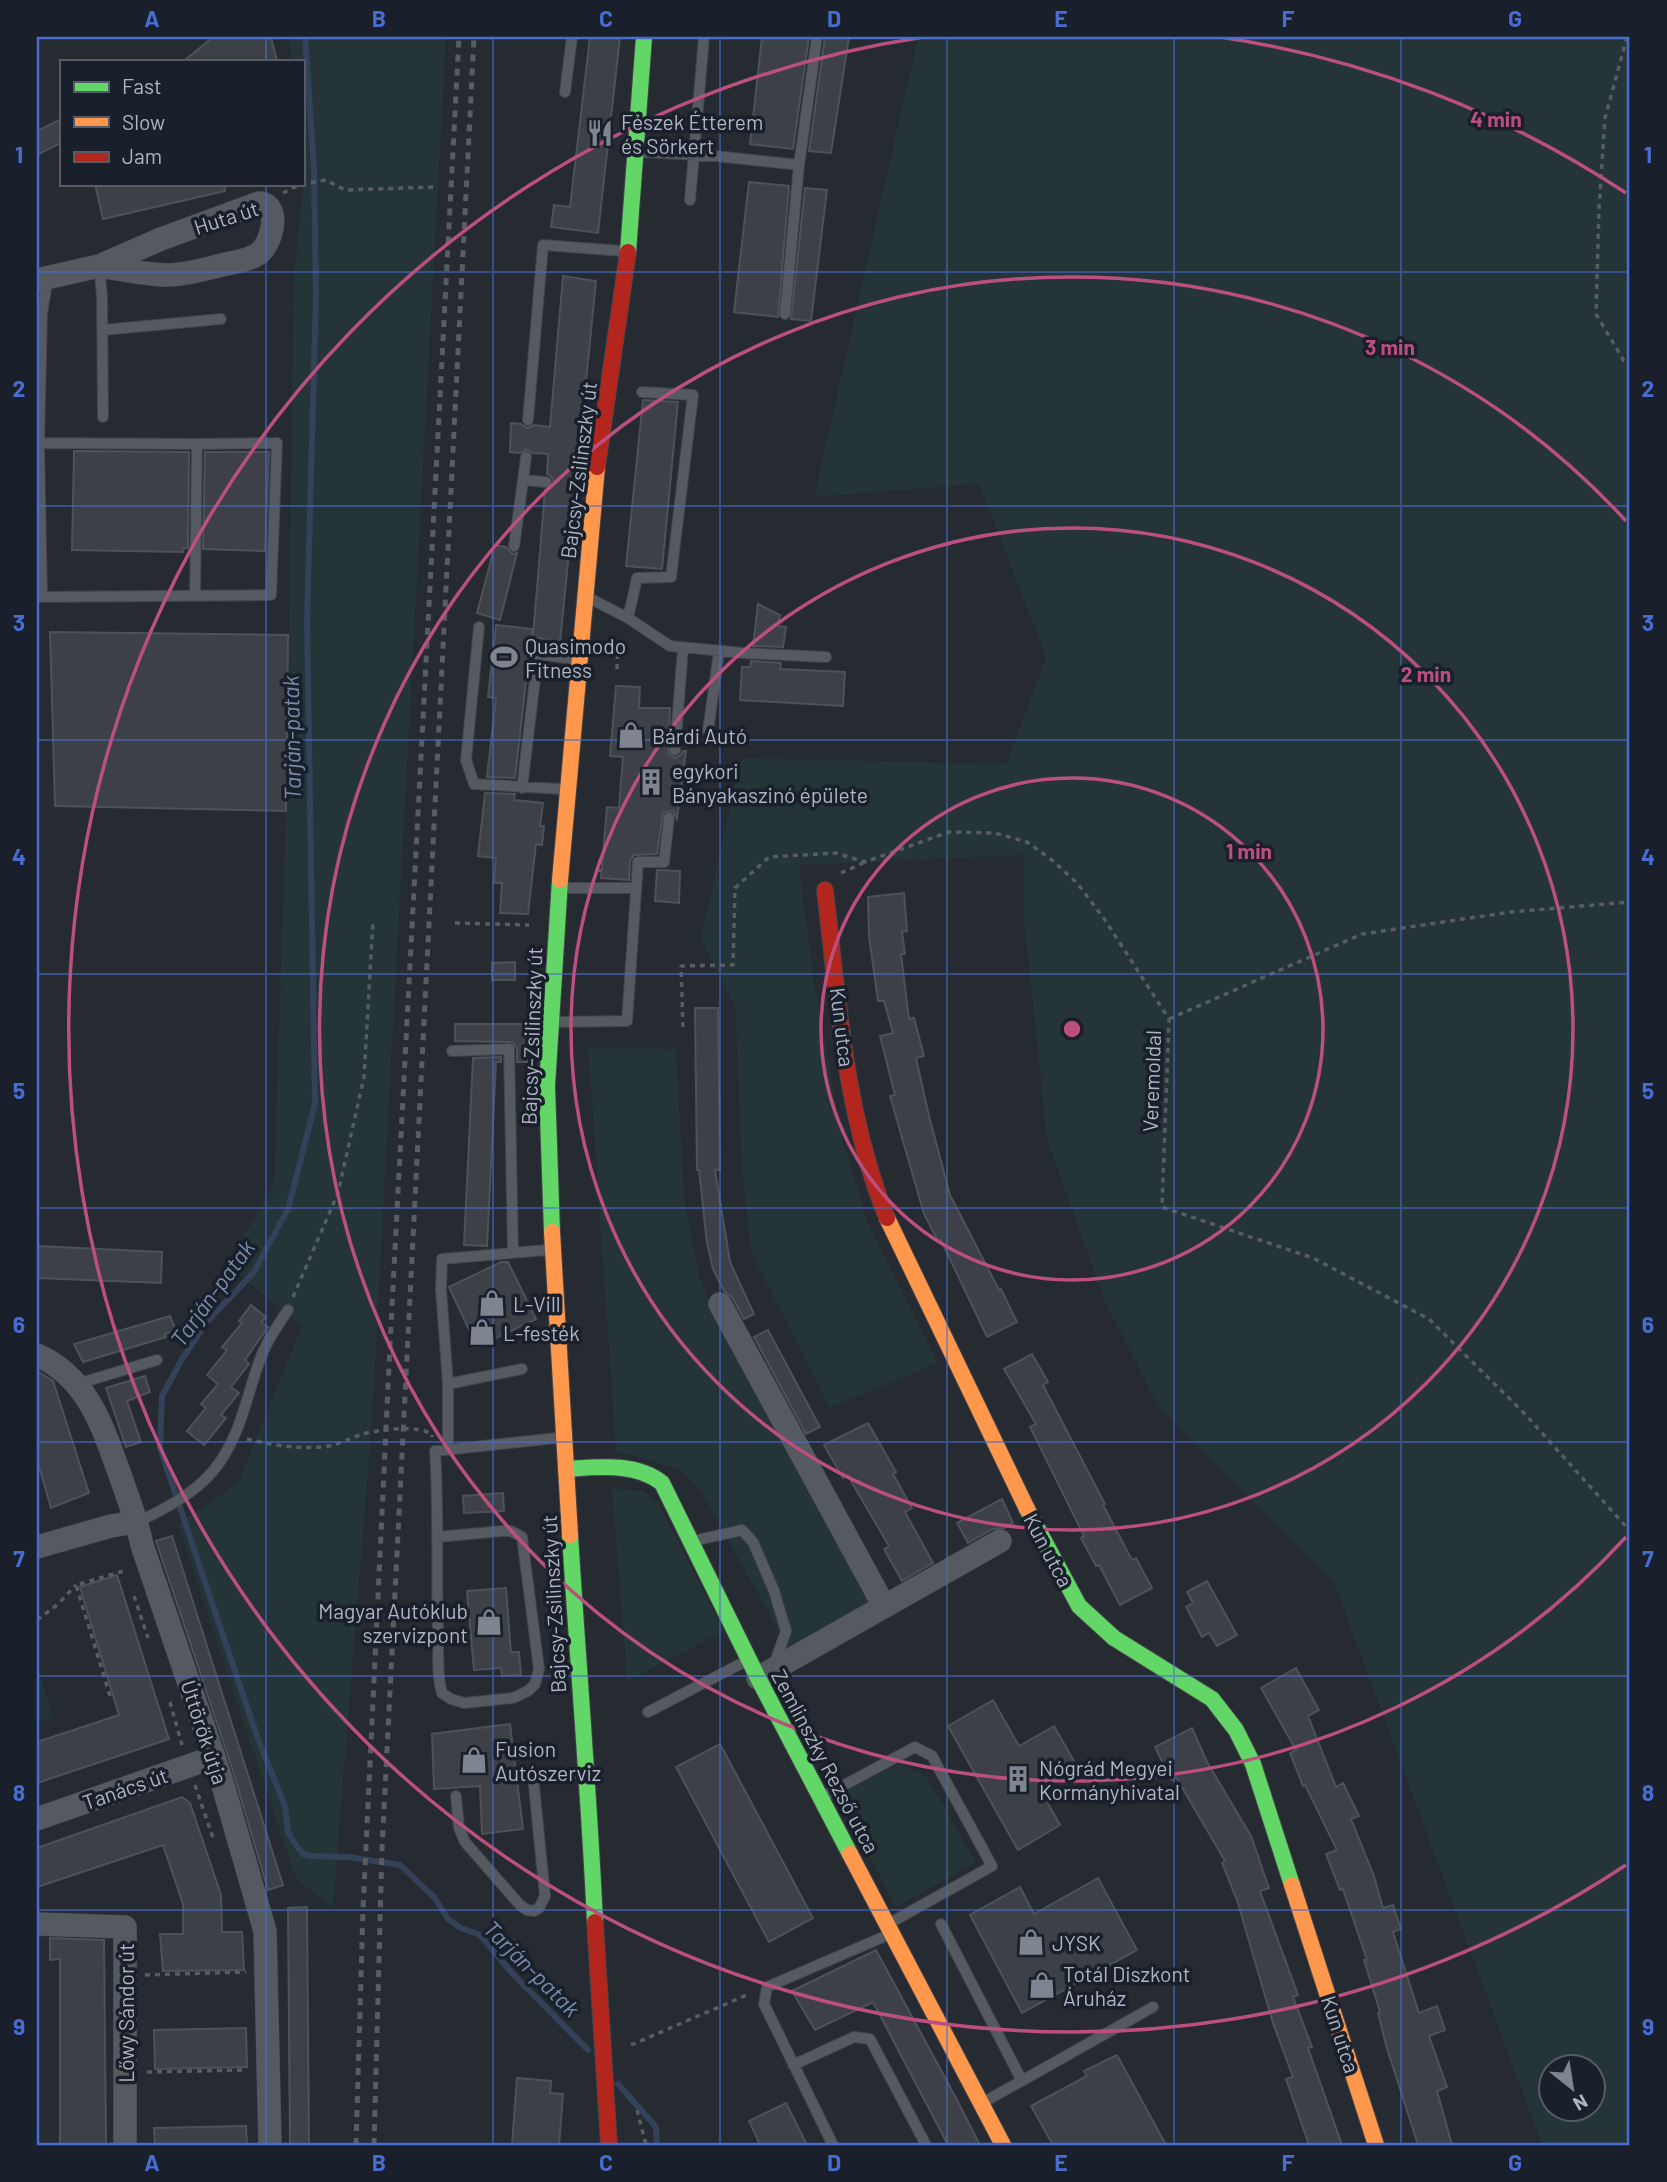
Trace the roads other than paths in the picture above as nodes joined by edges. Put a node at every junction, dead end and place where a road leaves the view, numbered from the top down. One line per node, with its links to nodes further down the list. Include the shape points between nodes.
1 (572, 37): 5 (lane)
2 (644, 37): 6 (street, Bajcsy-Zsilinszky út)
3 (704, 37): 7 (lane)
4 (817, 37): 8 (lane)
5 (565, 92)
6 (636, 152): 7 (lane); 10 (street, Bajcsy-Zsilinszky út)
7 (693, 155): 8 (lane); 9 (lane)
8 (799, 165): 13 (lane)
9 (690, 200)
10 (628, 251): 18 (lane, via 542,245); 26 (street, Bajcsy-Zsilinszky út, via 590,486)
11 (99, 266): 11 (street, Huta út, via 172,275 257,255 270,237 271,207 259,203); 12 (street, Huta út); 15 (lane)
12 (42, 279): 19 (lane)
13 (785, 314)
14 (221, 319): 15 (lane)
15 (102, 330): 17 (lane)
16 (642, 391): 28 (lane, via 693,395 671,577 637,578)
17 (103, 417)
18 (528, 421)
19 (39, 443): 20 (lane); 27 (lane)
20 (197, 444): 25 (lane); 25 (lane, via 277,443 271,595)
21 (526, 457): 22 (lane)
22 (523, 480): 23 (lane); 24 (lane)
23 (546, 482)
24 (514, 546)
25 (195, 596): 27 (lane)
26 (585, 596): 28 (lane); 33 (street, Bajcsy-Zsilinszky út)
27 (39, 597)
28 (628, 618): 30 (lane, via 670,646)
29 (479, 627): 36 (lane, via 466,760 474,783)
30 (683, 648): 31 (lane); 35 (lane)
31 (719, 651): 32 (lane); 34 (lane)
32 (826, 657)
33 (580, 659): 36 (lane, via 538,654); 37 (street, Bajcsy-Zsilinszky út)
34 (708, 731)
35 (675, 750)
36 (522, 788): 37 (lane)
37 (568, 789): 39 (street, Bajcsy-Zsilinszky út)
38 (669, 818): 40 (lane, via 664,862 638,862)
39 (559, 888): 40 (lane); 42 (street, Bajcsy-Zsilinszky út)
40 (636, 888): 42 (lane, via 627,1021)
41 (825, 890): 82 (street, Kun utca, via 856,1125 886,1216 1033,1521 1079,1606 1114,1638 1212,1699 1244,1743)
42 (550, 1022): 44 (street, Bajcsy-Zsilinszky út, via 547,1086)
43 (452, 1051): 45 (lane, via 509,1049)
44 (553, 1250): 45 (lane); 53 (street, Bajcsy-Zsilinszky út)
45 (513, 1253): 52 (lane, via 442,1259)
46 (720, 1304): 61 (street)
47 (288, 1310): 56 (lane, via 261,1356 246,1410 213,1471 192,1490)
48 (37, 1355): 51 (street, Úttörők útja)
49 (157, 1360): 51 (lane)
50 (522, 1369): 52 (lane)
51 (77, 1384): 56 (street, Úttörők útja, via 98,1417)
52 (448, 1384): 54 (lane)
53 (564, 1437): 54 (lane); 55 (street, Bajcsy-Zsilinszky út)
54 (448, 1449): 57 (lane, via 435,1451)
55 (566, 1469): 58 (street, Zemlinszky Rezső utca, via 648,1472 666,1490); 65 (street, Bajcsy-Zsilinszky út)
56 (137, 1522): 60 (street); 64 (street, Úttörők útja)
57 (436, 1537): 57 (lane, via 442,1693 464,1703 521,1695 535,1684 538,1669 522,1537 511,1531)
58 (691, 1541): 62 (street, Zemlinszky Rezső utca); 62 (lane, via 742,1530 753,1542 786,1632)
59 (1000, 1541): 61 (street, Kun utca)
60 (37, 1547)
61 (884, 1606): 62 (street, Kun utca)
62 (760, 1670): 63 (lane); 67 (street, Zemlinszky Rezső utca)
63 (648, 1712)
64 (214, 1757): 68 (street, Tanács út); 77 (street, Úttörők útja, via 265,1931)
65 (588, 1771): 66 (lane, via 533,1776 545,1896 534,1912 520,1905 465,1842); 78 (street, Bajcsy-Zsilinszky út)
66 (456, 1796)
67 (821, 1798): 71 (street, Zemlinszky Rezső utca); 71 (lane, via 915,1747 932,1755 992,1866)
68 (37, 1819)
69 (37, 1924): 76 (street, Lőwy Sándor út, via 125,1927)
70 (941, 1924): 74 (lane)
71 (890, 1929): 73 (lane, via 767,1987 764,2004); 75 (street, Zemlinszky Rezső utca)
72 (1153, 2007): 74 (lane)
73 (793, 2065): 79 (lane); 80 (lane, via 854,2037 870,2039)
74 (1022, 2081): 75 (lane)
75 (981, 2103): 81 (street, Zemlinszky Rezső utca)
76 (125, 2145)
77 (270, 2145)
78 (609, 2145)
79 (833, 2145)
80 (926, 2145)
81 (1003, 2145)
82 (1376, 2145)

